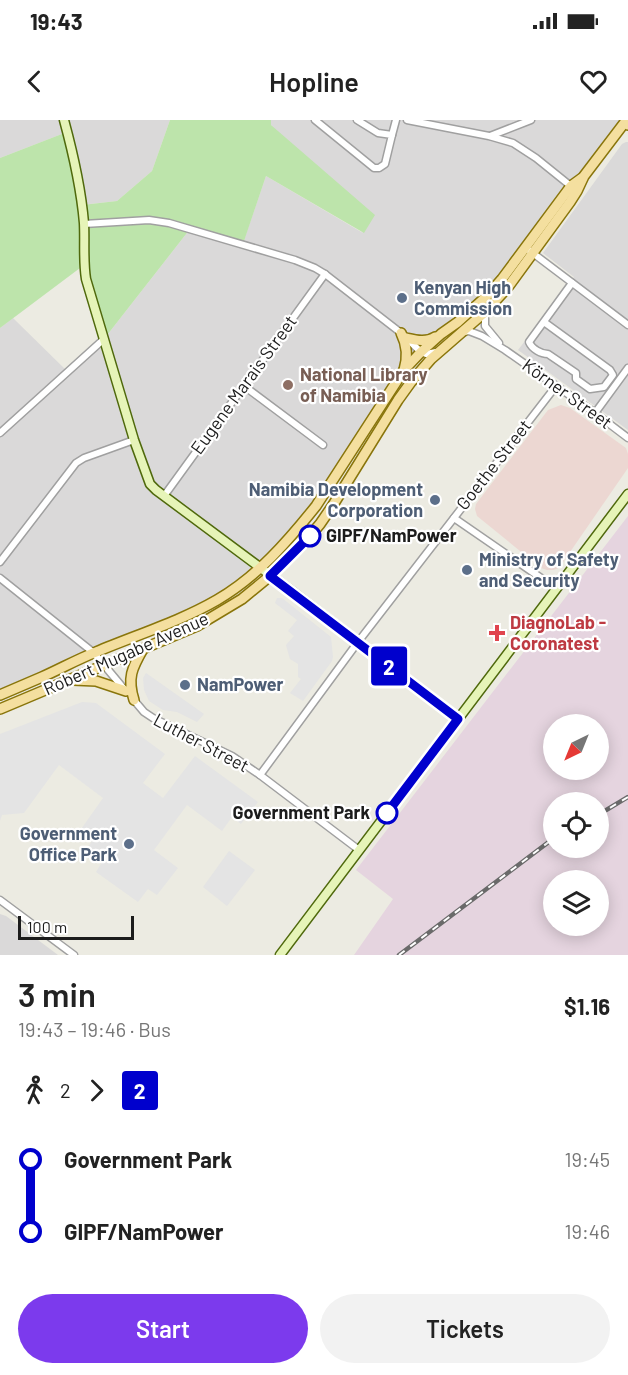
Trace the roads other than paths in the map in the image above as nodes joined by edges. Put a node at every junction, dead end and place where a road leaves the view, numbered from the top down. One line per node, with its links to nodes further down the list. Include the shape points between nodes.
1 (64, 120): 11 (street)
2 (315, 120): 8 (street, via 377,169 385,164)
3 (357, 120): 8 (street, via 378,133)
4 (396, 120): 8 (street)
5 (407, 120): 9 (street)
6 (531, 120): 9 (street)
7 (625, 122): 10 (main road, Robert Mugabe Avenue)
8 (392, 135)
9 (489, 136): 10 (street, via 513,143)
10 (574, 188): 12 (main road, Robert Mugabe Avenue)
11 (84, 224): 13 (street, via 149,220 169,223 295,260); 21 (street, via 85,272)
12 (529, 251): 14 (street); 15 (main road, Robert Mugabe Avenue, via 508,287); 19 (main road, Robert Mugabe Avenue, via 488,295)
13 (325, 274): 20 (street); 27 (street, Eugene Marais Street)
14 (572, 283): 16 (street); 17 (street)
15 (485, 312): 18 (main road, Robert Mugabe Avenue); 23 (street, Körner Street, via 485,326)
16 (544, 322): 16 (street, via 610,370 613,375 604,387 590,389 576,379 576,373 530,345 528,342)
17 (628, 325)
18 (461, 332): 22 (main road, Robert Mugabe Avenue); 23 (street, Körner Street, via 476,333)
19 (441, 334): 20 (main road, via 430,340); 24 (main road, Robert Mugabe Avenue)
20 (403, 335): 24 (street); 26 (main road)
21 (104, 339): 30 (street); 32 (street)
22 (441, 349): 24 (street, via 432,354); 39 (main road, Robert Mugabe Avenue, via 398,400 320,524)
23 (505, 350): 28 (street, Körner Street)
24 (421, 352): 26 (main road, Robert Mugabe Avenue)
25 (628, 368): 29 (street)
26 (404, 369): 38 (main road, Robert Mugabe Avenue, via 316,506)
27 (244, 386): 33 (street); 35 (street, Eugene Marais Street)
28 (556, 386): 29 (street, Körner Street); 36 (street, Goethe Street)
29 (595, 413): 31 (street, Körner Street)
30 (0, 433)
31 (628, 438)
32 (134, 440): 35 (street, via 150,484); 37 (street, via 76,463)
33 (323, 445)
34 (628, 494): 41 (street)
35 (164, 496): 38 (street)
36 (454, 518): 41 (street); 42 (street, Goethe Street)
37 (0, 562)
38 (260, 568): 39 (street); 44 (main road, Robert Mugabe Avenue, via 209,604 176,621)
39 (270, 576): 42 (street); 43 (main road, Robert Mugabe Avenue, via 206,621)
40 (0, 578): 44 (street, Luther Street)
41 (557, 589): 53 (street)
42 (358, 642): 53 (street); 54 (street, Goethe Street)
43 (143, 649): 45 (main road, Robert Mugabe Avenue); 51 (main road, via 133,665)
44 (94, 653): 45 (street, Luther Street); 46 (main road, Robert Mugabe Avenue)
45 (105, 665): 47 (main road, Robert Mugabe Avenue); 49 (street, Luther Street)
46 (41, 678): 48 (main road, via 28,677); 50 (main road, Robert Mugabe Avenue)
47 (68, 680): 49 (main road, via 96,681); 52 (main road, Robert Mugabe Avenue)
48 (0, 689)
49 (126, 691): 51 (street, Luther Street)
50 (0, 695)
51 (134, 700): 54 (street, Luther Street, via 153,718 232,756)
52 (0, 709)
53 (458, 719): 55 (street)
54 (260, 775): 55 (street, Luther Street)
55 (359, 850): 58 (street)
56 (0, 900): 57 (street)
57 (74, 955)
58 (280, 955)

